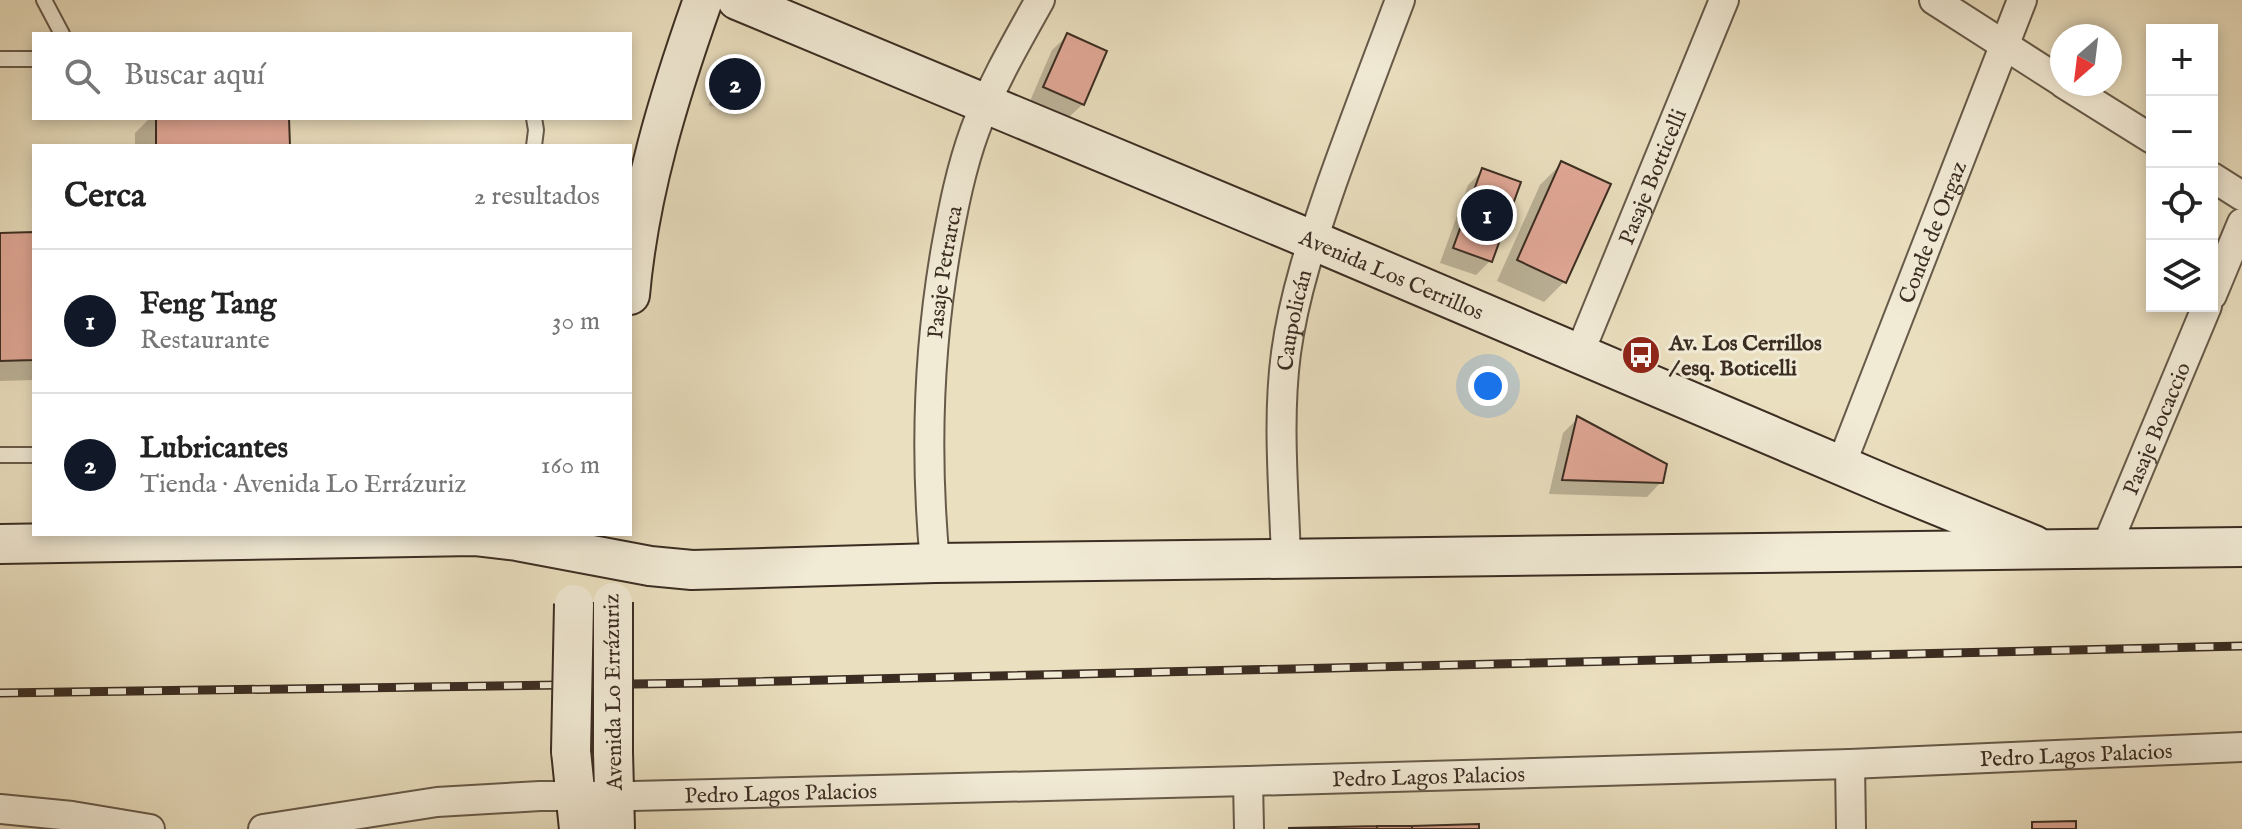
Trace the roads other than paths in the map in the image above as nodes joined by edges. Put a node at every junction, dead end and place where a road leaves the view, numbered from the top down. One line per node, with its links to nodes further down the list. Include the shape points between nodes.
1 (44, 0): 9 (lane)
2 (703, 0): 23 (main road, via 660,131)
3 (737, 0): 15 (main road, Avenida Los Cerrillos)
4 (1040, 0): 15 (street, Pasaje Petrarca)
5 (1400, 0): 22 (street, Caupolicán)
6 (1724, 0): 26 (street, Pasaje Botticelli)
7 (1934, 0): 10 (street)
8 (2022, 0): 10 (street, Conde de Orgaz)
9 (61, 32)
10 (2005, 46): 13 (street); 29 (street, Conde de Orgaz)
11 (0, 59): 12 (lane)
12 (32, 59)
13 (2050, 75)
14 (2084, 96): 17 (street)
15 (986, 103): 22 (main road, Avenida Los Cerrillos); 36 (street, Pasaje Petrarca, via 960,180 940,280 930,396)
16 (534, 120): 18 (lane)
17 (2146, 135)
18 (534, 144)
19 (2218, 181): 20 (street)
20 (2242, 196)
21 (2242, 223): 24 (street)
22 (1312, 240): 26 (main road, Avenida Los Cerrillos); 35 (street, Caupolicán, via 1291,323 1283,388)
23 (632, 279)
24 (2218, 281)
25 (2204, 312): 33 (street, Pasaje Bocaccio)
26 (1579, 354): 29 (main road, Avenida Los Cerrillos)
27 (0, 455): 28 (lane)
28 (32, 455)
29 (1841, 465): 34 (main road, Avenida Los Cerrillos)
30 (0, 544): 31 (main road, via 474,536)
31 (600, 546): 36 (main road, via 692,570); 41 (main road, Avenida Lo Errázuriz, bridge, via 574,594 571,751); 42 (main road, Avenida Lo Errázuriz, bridge, via 613,602)
32 (2242, 547): 33 (main road)
33 (2105, 550): 34 (main road)
34 (2047, 551): 35 (main road)
35 (1286, 559): 36 (main road)
36 (935, 563)
37 (2242, 747): 38 (street, Pedro Lagos Palacios)
38 (1850, 764): 39 (street, Pedro Lagos Palacios); 46 (street)
39 (1248, 781): 42 (street, Pedro Lagos Palacios); 45 (street)
40 (0, 809): 43 (street)
41 (577, 812): 42 (street, Pedro Lagos Palacios); 44 (street, Pedro Lagos Palacios, via 437,802)
42 (615, 812)
43 (150, 829)
44 (263, 829)
45 (1249, 829)
46 (1851, 829)

